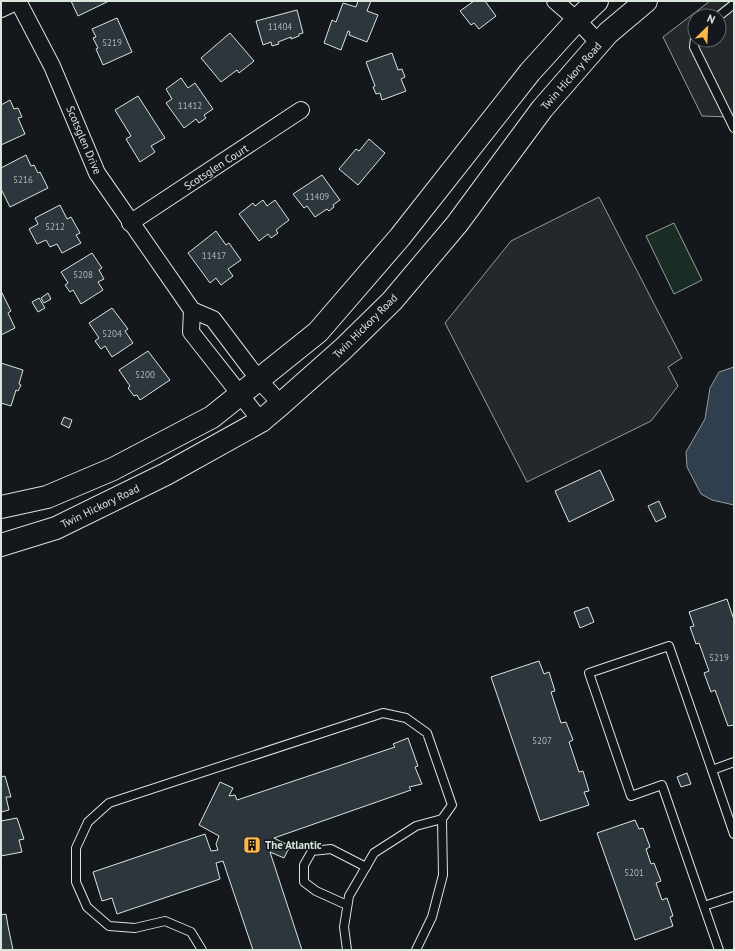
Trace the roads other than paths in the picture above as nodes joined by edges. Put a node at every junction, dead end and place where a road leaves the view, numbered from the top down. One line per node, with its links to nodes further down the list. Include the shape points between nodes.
1 (18, 1): 5 (street); 11 (street, Scotsglen Drive, via 52,66 96,173)
2 (555, 1): 6 (street)
3 (597, 1): 6 (main road)
4 (646, 1): 7 (main road, Twin Hickory Road)
5 (1, 9)
6 (577, 20): 7 (street); 13 (main road, via 530,72 400,237 318,332)
7 (600, 43): 15 (main road, Twin Hickory Road, via 542,109 457,224 392,301)
8 (694, 48): 10 (lane)
9 (301, 110): 11 (street, Scotsglen Court)
10 (734, 128)
11 (130, 223): 12 (street, Scotsglen Drive)
12 (192, 310): 13 (street, via 212,319); 14 (street, via 191,332)
13 (258, 380): 14 (main road); 15 (street)
14 (240, 394): 16 (street); 17 (main road, via 212,416 113,469 46,496)
15 (281, 404): 16 (main road, Twin Hickory Road)
16 (261, 421): 18 (main road, Twin Hickory Road, via 166,474 56,528)
17 (1, 507)
18 (1, 545)
19 (734, 762): 20 (lane)
20 (712, 770): 22 (lane); 26 (lane, via 669,646 589,673 631,796 662,786)
21 (442, 818): 23 (lane, via 416,826 374,853); 27 (lane, via 452,805 427,732 406,718 383,713 109,803 88,822 76,848 76,882 87,907 109,926 135,928 165,921 191,932); 29 (lane, via 443,875 432,917)
22 (734, 834)
23 (366, 867): 25 (lane, via 349,896); 25 (lane, via 331,849 312,851 304,866 304,882 316,891)
24 (734, 896): 26 (lane)
25 (347, 906): 28 (lane, via 344,927)
26 (704, 906): 30 (lane)
27 (202, 950)
28 (347, 950)
29 (416, 950)
30 (719, 950)

